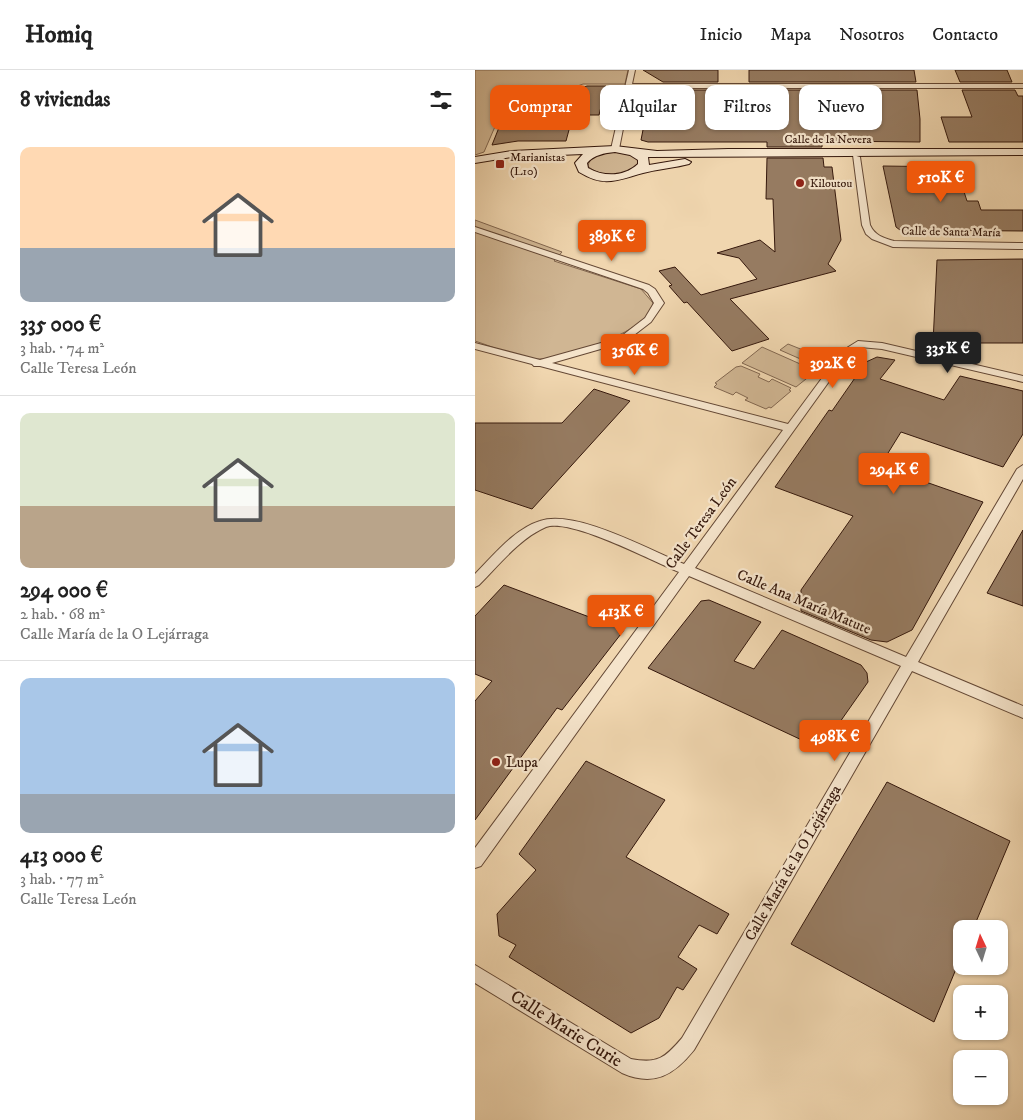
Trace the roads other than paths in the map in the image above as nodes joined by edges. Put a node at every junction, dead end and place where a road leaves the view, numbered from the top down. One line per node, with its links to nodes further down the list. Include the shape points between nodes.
1 (632, 70): 2 (street)
2 (629, 85)
3 (695, 86): 4 (street)
4 (1023, 86)
5 (615, 130): 6 (street)
6 (609, 150): 7 (main road); 11 (main road, via 512,154); 13 (main road, via 583,159)
7 (633, 152): 8 (main road, Calle de la Nevera); 14 (main road, via 642,156 645,162)
8 (1023, 152)
9 (856, 157): 10 (main road, Calle de la Nevera); 14 (main road, Calle de la Nevera, via 711,158); 16 (street, Calle de Santa María, via 867,226 869,232 882,242 907,246)
10 (1023, 157)
11 (475, 160)
12 (475, 166): 13 (main road, via 535,158)
13 (581, 166): 14 (main road, via 587,173 608,178)
14 (637, 172)
15 (475, 229): 18 (street, via 646,287 659,303 648,320 622,340)
16 (1023, 246)
17 (475, 346): 18 (street)
18 (537, 364): 20 (street)
19 (1023, 379): 20 (street, Calle Teresa León, via 877,345 858,344 845,353)
20 (789, 428): 22 (street, Calle Teresa León)
21 (1023, 469): 24 (street, Calle María de la O Lejárraga)
22 (687, 569): 23 (street, Calle Ana María Matute, via 571,523 549,521 528,531); 24 (street, Calle Ana María Matute); 26 (street, Calle Teresa León)
23 (475, 582)
24 (909, 665): 25 (street, Calle Ana María Matute); 28 (street, Calle María de la O Lejárraga, via 688,1044 675,1060)
25 (1023, 712)
26 (475, 862)
27 (475, 972): 28 (street, Calle Marie Curie, via 628,1067 648,1072)
28 (661, 1068)

